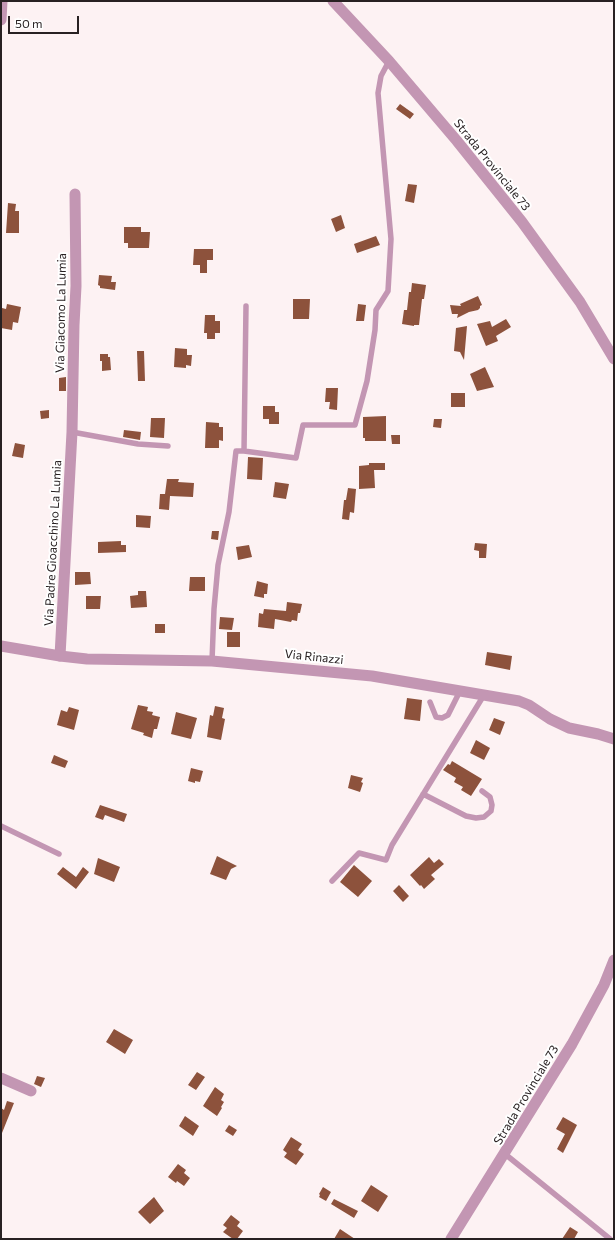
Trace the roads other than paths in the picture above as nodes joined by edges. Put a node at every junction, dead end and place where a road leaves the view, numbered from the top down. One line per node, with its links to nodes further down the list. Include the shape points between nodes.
1 (2, 1): 3 (street)
2 (333, 1): 4 (street, Strada Provinciale 73)
3 (1, 20)
4 (389, 61): 7 (street, Strada Provinciale 73, via 522,222 580,302); 10 (lane, via 381,76 378,93 391,239 388,291 376,310 367,381 355,425 303,425 296,458)
5 (76, 194): 8 (street, Via Giacomo La Lumia)
6 (246, 306): 10 (lane)
7 (614, 358)
8 (72, 432): 9 (lane, via 138,444); 12 (street, Via Padre Gioacchino La Lumia)
9 (168, 446)
10 (244, 451): 13 (lane, via 236,451 229,512 218,565)
11 (1, 646): 12 (street, Via Rinazzi)
12 (60, 656): 13 (street, Via Rinazzi)
13 (212, 661): 14 (street, Via Rinazzi, via 372,676)
14 (460, 691): 15 (street, Via Rinazzi); 16 (lane, via 448,715 442,718 436,717)
15 (484, 694): 17 (street, Via Rinazzi, via 519,701 569,728); 19 (lane)
16 (430, 702)
17 (614, 739)
18 (482, 791): 19 (lane, via 490,797 492,805 484,817 476,818 466,816)
19 (423, 794): 22 (lane, via 392,845 386,860 358,853)
20 (1, 826): 21 (lane)
21 (59, 854)
22 (332, 881)
23 (614, 960): 26 (street, Strada Provinciale 73, via 604,985 572,1044)
24 (1, 1078): 25 (street)
25 (31, 1091)
26 (504, 1154): 27 (street, Strada Provinciale 73); 28 (lane)
27 (451, 1239)
28 (610, 1239)

